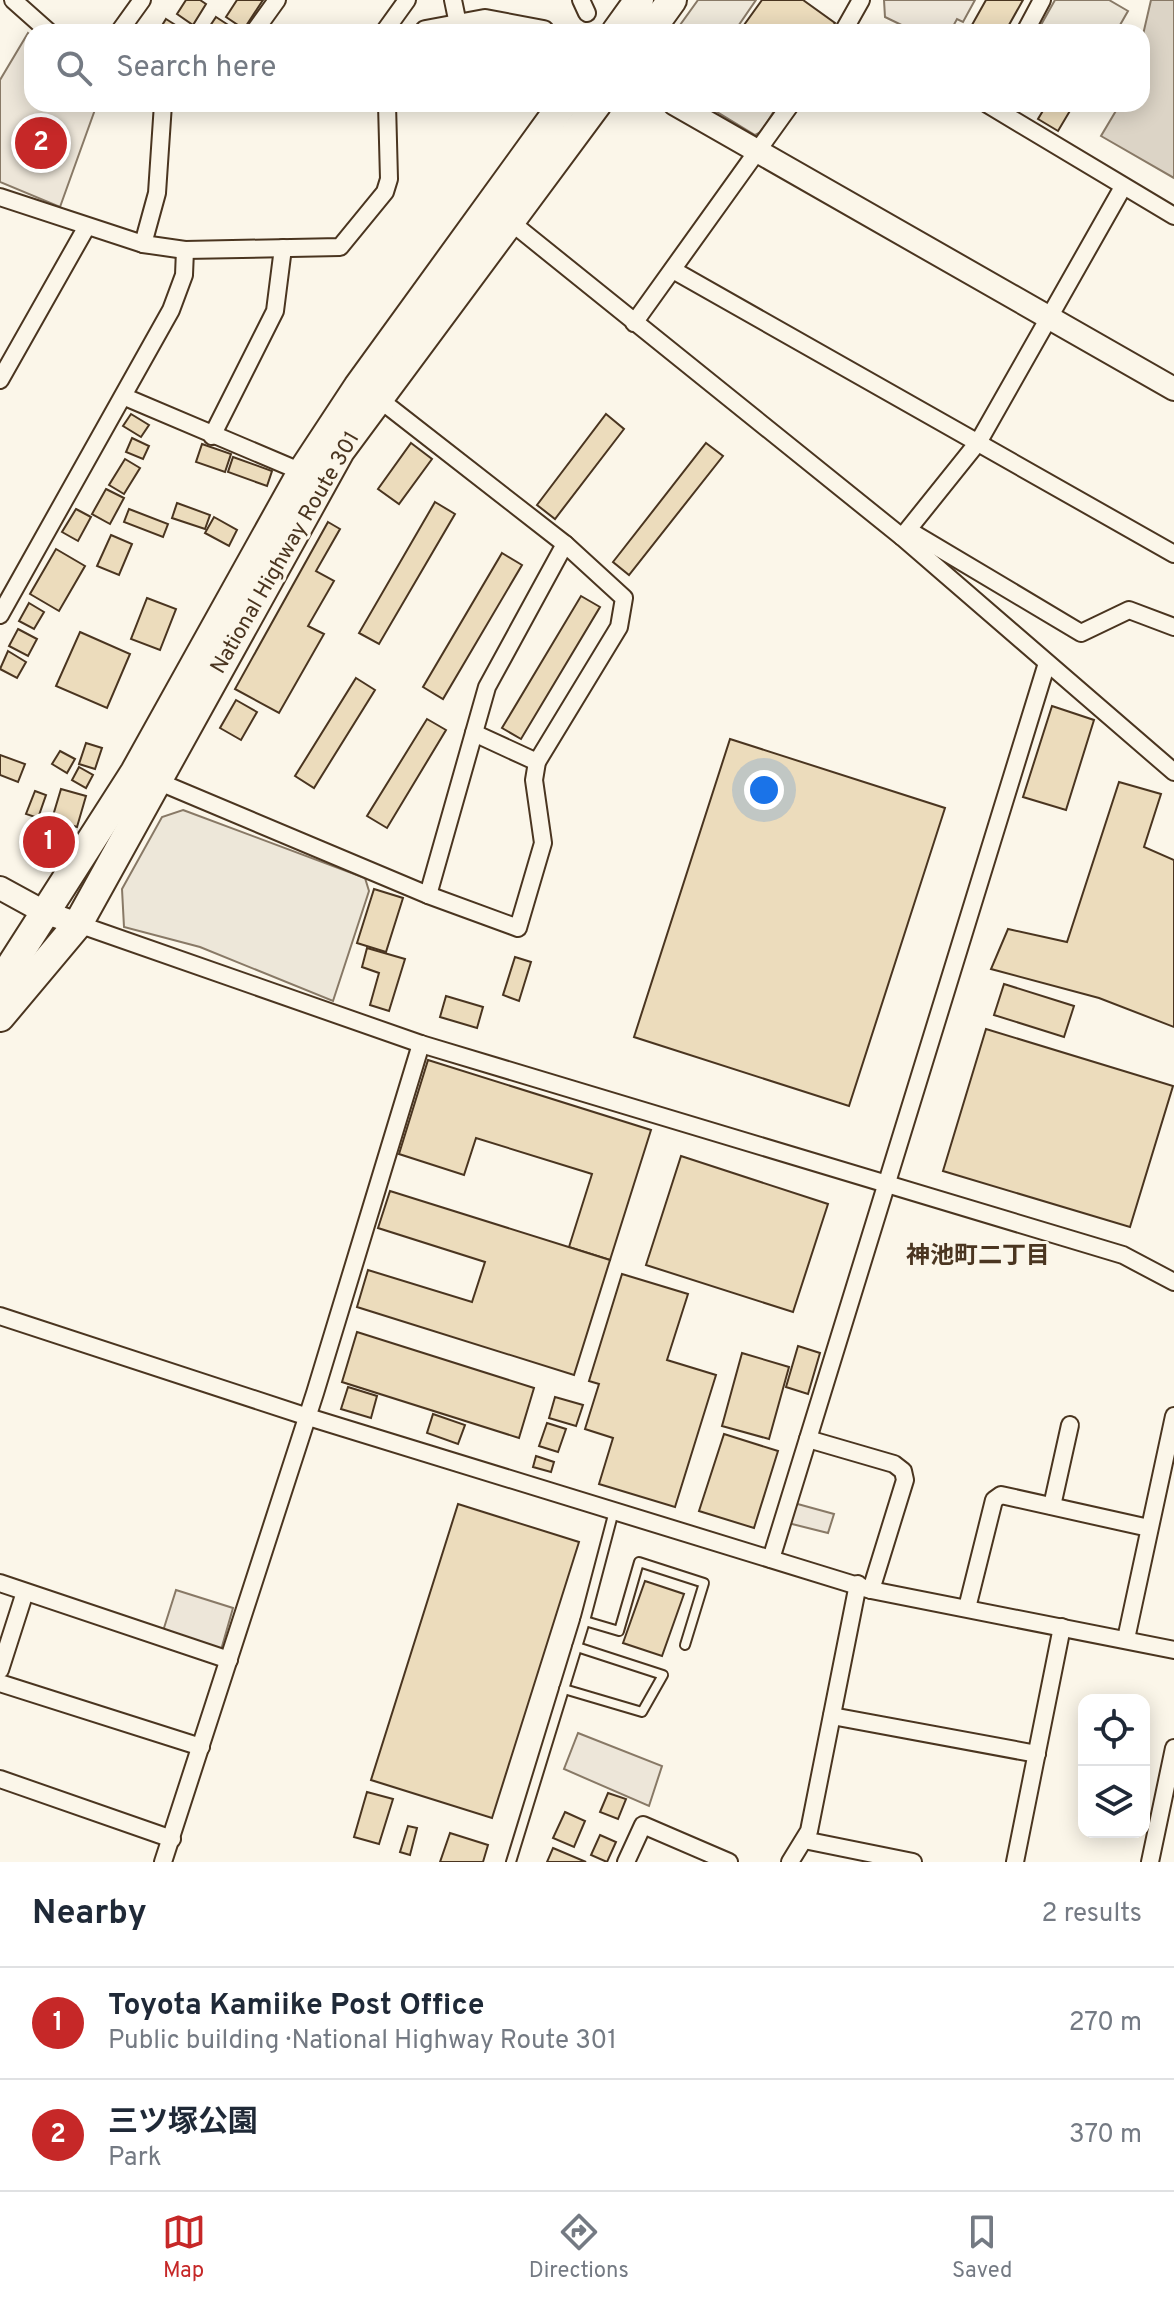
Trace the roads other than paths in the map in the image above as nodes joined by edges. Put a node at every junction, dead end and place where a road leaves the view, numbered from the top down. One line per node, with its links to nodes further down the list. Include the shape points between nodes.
1 (13, 0): 10 (street)
2 (142, 0): 11 (street)
3 (277, 0): 12 (street)
4 (407, 0): 13 (street)
5 (453, 0): 14 (street)
6 (639, 0): 16 (highway)
7 (672, 0): 17 (highway)
8 (861, 0): 18 (street)
9 (1042, 0): 19 (street)
10 (40, 24)
11 (125, 24)
12 (260, 24)
13 (390, 24)
14 (458, 24): 15 (street)
15 (512, 24)
16 (622, 24)
17 (655, 24)
18 (851, 24)
19 (1029, 24)
20 (162, 112): 33 (street, via 157,193)
21 (387, 112): 34 (street, via 385,192 341,247)
22 (557, 112): 45 (highway, National Highway Route 301)
23 (591, 112): 31 (highway, National Highway Route 301)
24 (689, 112): 27 (street)
25 (785, 112): 27 (street)
26 (1000, 112): 28 (street)
27 (757, 151): 36 (street); 37 (street)
28 (1123, 187): 30 (street); 37 (street)
29 (0, 197): 32 (street)
30 (1174, 216)
31 (512, 223): 38 (street); 42 (highway, National Highway Route 301)
32 (86, 228): 33 (street); 39 (street)
33 (143, 244): 35 (street)
34 (283, 248): 35 (street); 43 (street, via 275,311)
35 (185, 250): 41 (street, via 179,293)
36 (673, 270): 38 (street); 44 (street)
37 (1049, 317): 40 (street); 44 (street)
38 (634, 323): 46 (street)
39 (0, 380)
40 (1174, 389)
41 (125, 397): 43 (street); 49 (street)
42 (379, 399): 47 (street); 55 (highway, National Highway Route 301, via 340,451)
43 (212, 436): 45 (street)
44 (979, 441): 46 (street); 48 (street)
45 (302, 472): 58 (highway, National Highway Route 301, via 135,772)
46 (906, 534): 50 (street, via 1081,633 1129,610); 51 (street)
47 (565, 544): 52 (street, via 487,687); 53 (street, via 624,598 623,613)
48 (1174, 554)
49 (2, 606)
50 (1174, 627)
51 (1047, 663): 54 (street); 63 (street)
52 (474, 733): 53 (street); 57 (street)
53 (537, 762): 57 (street, via 534,780 543,843 518,928)
54 (1174, 772)
55 (157, 781): 57 (street); 59 (highway, National Highway Route 301)
56 (0, 888): 58 (street)
57 (428, 895)
58 (44, 912): 59 (street); 60 (highway, National Highway Route 301)
59 (78, 924): 61 (highway, National Highway Route 301); 62 (street)
60 (0, 983)
61 (0, 1017)
62 (421, 1044): 63 (street); 66 (street)
63 (884, 1182): 64 (street, via 1123,1255); 69 (street)
64 (1174, 1282)
65 (0, 1316): 66 (street)
66 (305, 1416): 71 (street); 84 (street)
67 (1174, 1416): 72 (street)
68 (1070, 1425): 70 (street)
69 (808, 1439): 73 (street); 75 (street, via 903,1471 905,1480)
70 (1052, 1506): 72 (street); 77 (street, via 1001,1495 994,1500)
71 (614, 1511): 73 (street); 78 (lane)
72 (1149, 1528): 80 (street)
73 (771, 1559): 75 (street)
74 (0, 1583): 76 (street)
75 (865, 1587): 77 (street); 88 (street)
76 (25, 1592): 84 (street); 85 (street)
77 (967, 1608): 79 (street)
78 (585, 1621): 81 (lane, via 619,1631 639,1562 704,1583); 82 (lane)
79 (1062, 1627): 80 (street); 91 (street)
80 (1126, 1639): 83 (street)
81 (685, 1645)
82 (577, 1647): 87 (lane); 87 (lane, via 663,1675 642,1712)
83 (1174, 1650)
84 (229, 1660): 89 (street)
85 (0, 1670)
86 (0, 1683): 89 (street)
87 (564, 1689): 97 (lane)
88 (832, 1716): 91 (street); 95 (street)
89 (201, 1747): 94 (street)
90 (1174, 1748): 93 (street)
91 (1037, 1754): 102 (street)
92 (0, 1779): 94 (street)
93 (1170, 1783): 103 (street)
94 (172, 1839): 96 (street)
95 (804, 1840): 100 (street); 101 (street)
96 (163, 1862)
97 (511, 1862)
98 (626, 1862): 99 (street, via 643,1825)
99 (729, 1862)
100 (790, 1862)
101 (913, 1862)
102 (1015, 1862)
103 (1150, 1862)

